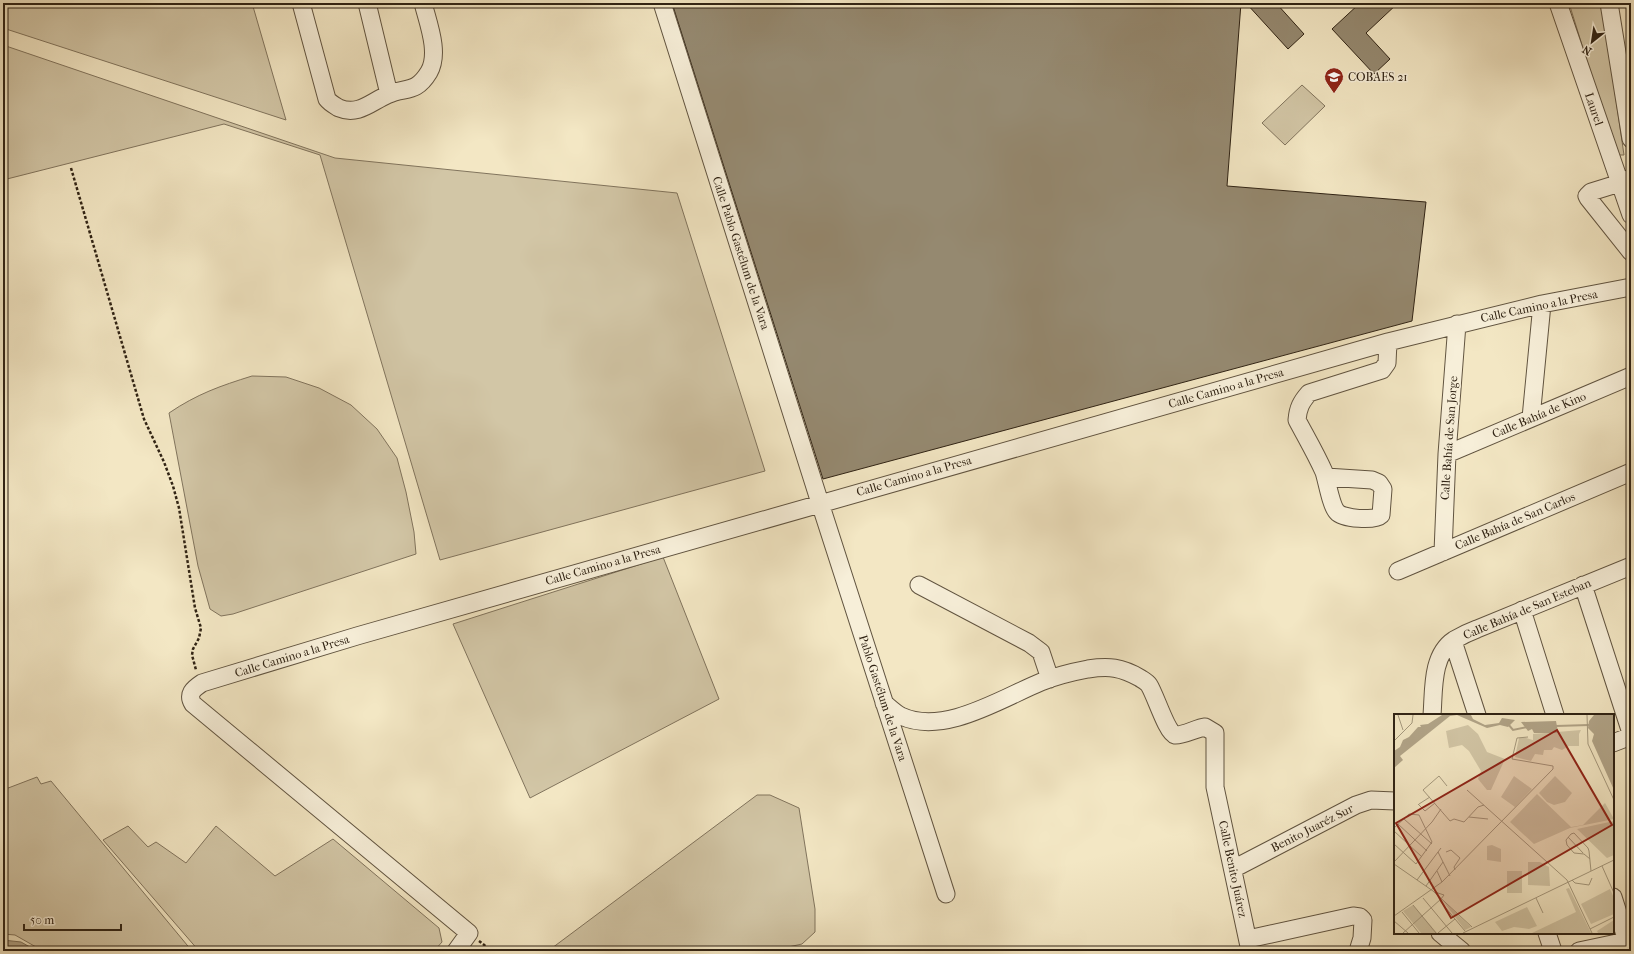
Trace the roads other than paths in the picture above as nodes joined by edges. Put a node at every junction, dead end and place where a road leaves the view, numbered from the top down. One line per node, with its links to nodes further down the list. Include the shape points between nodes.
1 (301, 3): 7 (street, via 327,99 344,110 352,111 371,105)
2 (367, 3): 7 (street)
3 (423, 3): 7 (street, via 432,43 433,60 429,72 416,87)
4 (662, 3): 21 (street, Calle Pablo Gastélum de la Vara)
5 (1558, 3): 9 (street, Laurel)
6 (1609, 3): 8 (street)
7 (389, 94)
8 (1631, 139)
9 (1626, 181): 10 (street, Laurel); 11 (street, via 1591,192 1588,198)
10 (1631, 215)
11 (1631, 252)
12 (1631, 287): 13 (street, Calle Camino a la Presa)
13 (1542, 304): 14 (street, Calle Camino a la Presa); 17 (street)
14 (1457, 324): 15 (street, Calle Camino a la Presa); 18 (street, Calle Bahía de San Jorge)
15 (1388, 342): 20 (street, via 1387,363 1382,370 1309,394 1302,401 1297,420); 21 (street, Calle Camino a la Presa)
16 (1631, 376): 17 (street, Calle Bahía de Kino)
17 (1531, 418): 18 (street, Calle Bahía de Kino)
18 (1447, 454): 22 (street, Calle Bahía de San Jorge)
19 (1631, 472): 22 (street, Calle Bahía de San Carlos)
20 (1326, 477)
21 (820, 503): 30 (street, Pablo Gastélum de la Vara); 45 (street, Calle Camino a la Presa, via 357,636 202,683 194,688 190,699 193,704 469,933)
22 (1443, 552): 24 (street, Calle Bahía de San Carlos)
23 (1631, 566): 26 (street, Calle Bahía de San Esteban)
24 (1398, 571)
25 (919, 584): 29 (street, via 1029,642 1041,652)
26 (1583, 585): 27 (street, Calle Bahía de San Esteban); 34 (street)
27 (1522, 610): 28 (street, Calle Bahía de San Esteban, via 1477,628); 33 (street)
28 (1453, 641): 31 (street, Calle Bahía de San Esteban, via 1443,651 1435,671); 32 (street)
29 (1050, 679): 30 (street, via 989,706 938,721 917,721 900,716); 38 (street, Calle Benito Juárez, via 1087,669 1111,667 1127,670 1149,683 1166,725 1172,733 1177,735 1205,727 1215,732 1216,787)
30 (884, 703): 39 (street, Pablo Gastélum de la Vara)
31 (1432, 714)
32 (1477, 714)
33 (1555, 714)
34 (1631, 733)
35 (1631, 736): 36 (street)
36 (1614, 743)
37 (1394, 801): 38 (street, Benito Juaréz Sur, via 1371,800 1356,805)
38 (1233, 869): 44 (street, Calle Benito Juárez)
39 (946, 894)
40 (1614, 900): 43 (street)
41 (1441, 934): 47 (street)
42 (1547, 934): 48 (street)
43 (1629, 941): 49 (street)
44 (1249, 945): 46 (street, via 1347,917 1360,917 1364,927)
45 (456, 951)
46 (1358, 951)
47 (1462, 951)
48 (1553, 951)
49 (1579, 951)

